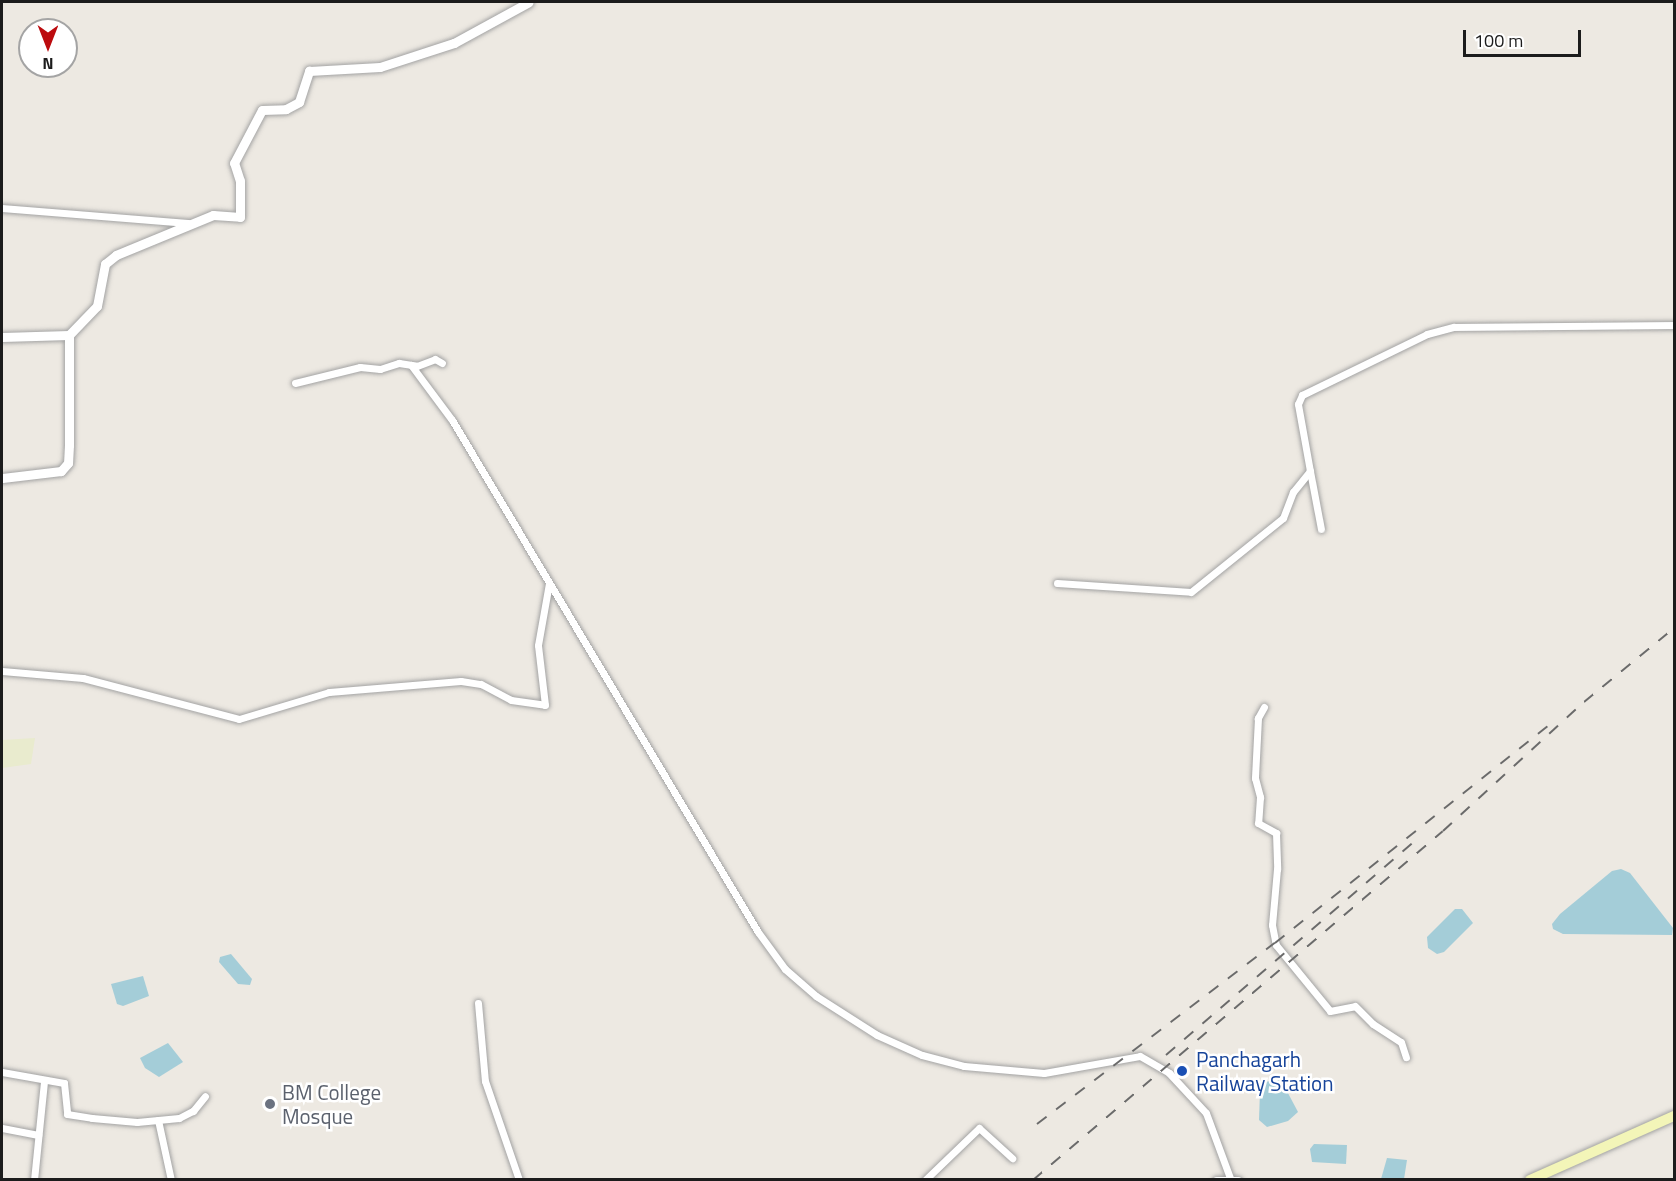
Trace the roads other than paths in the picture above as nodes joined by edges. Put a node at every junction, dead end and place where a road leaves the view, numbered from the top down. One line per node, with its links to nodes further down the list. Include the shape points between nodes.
1 (529, 2): 3 (street, via 454,43 380,67 309,71 299,102 286,109 262,110 234,163 240,181 240,217 213,215)
2 (2, 208): 3 (street)
3 (193, 223): 5 (street, via 116,255 105,264 97,306)
4 (1674, 325): 10 (street, via 1454,327 1427,334 1302,394 1298,404)
5 (69, 336): 6 (street); 11 (street, via 68,463 56,472)
6 (2, 337)
7 (442, 363): 8 (street, via 435,359)
8 (411, 365): 9 (street, via 360,367); 14 (street, via 452,420)
9 (295, 383)
10 (1310, 471): 12 (street); 13 (street, via 1293,492 1283,518 1191,592)
11 (2, 478)
12 (1321, 529)
13 (1058, 582)
14 (549, 583): 15 (street, via 538,645 545,705 512,700 481,684 461,681 329,692 239,719 83,678); 27 (street, via 758,932 797,981 855,1022 898,1046 964,1066 1044,1073 1140,1056 1169,1073 1206,1113)
15 (2, 671)
16 (1264, 707): 18 (street, via 1258,718 1255,778 1260,797 1258,823 1276,833 1272,925 1276,945 1330,1011 1355,1006 1373,1024 1401,1042)
17 (478, 1003): 30 (street, via 485,1081)
18 (1406, 1057)
19 (2, 1072): 20 (street)
20 (44, 1081): 23 (street, via 67,1086 67,1114 126,1122); 25 (street)
21 (205, 1096): 23 (street, via 187,1115)
22 (1674, 1116): 34 (main road)
23 (158, 1120): 29 (street)
24 (2, 1128): 25 (street)
25 (38, 1135): 28 (street)
26 (1012, 1158): 31 (street, via 979,1128)
27 (1230, 1178): 32 (street); 33 (street)
28 (34, 1179)
29 (171, 1179)
30 (519, 1179)
31 (925, 1179)
32 (1216, 1179)
33 (1238, 1179)
34 (1530, 1179)

